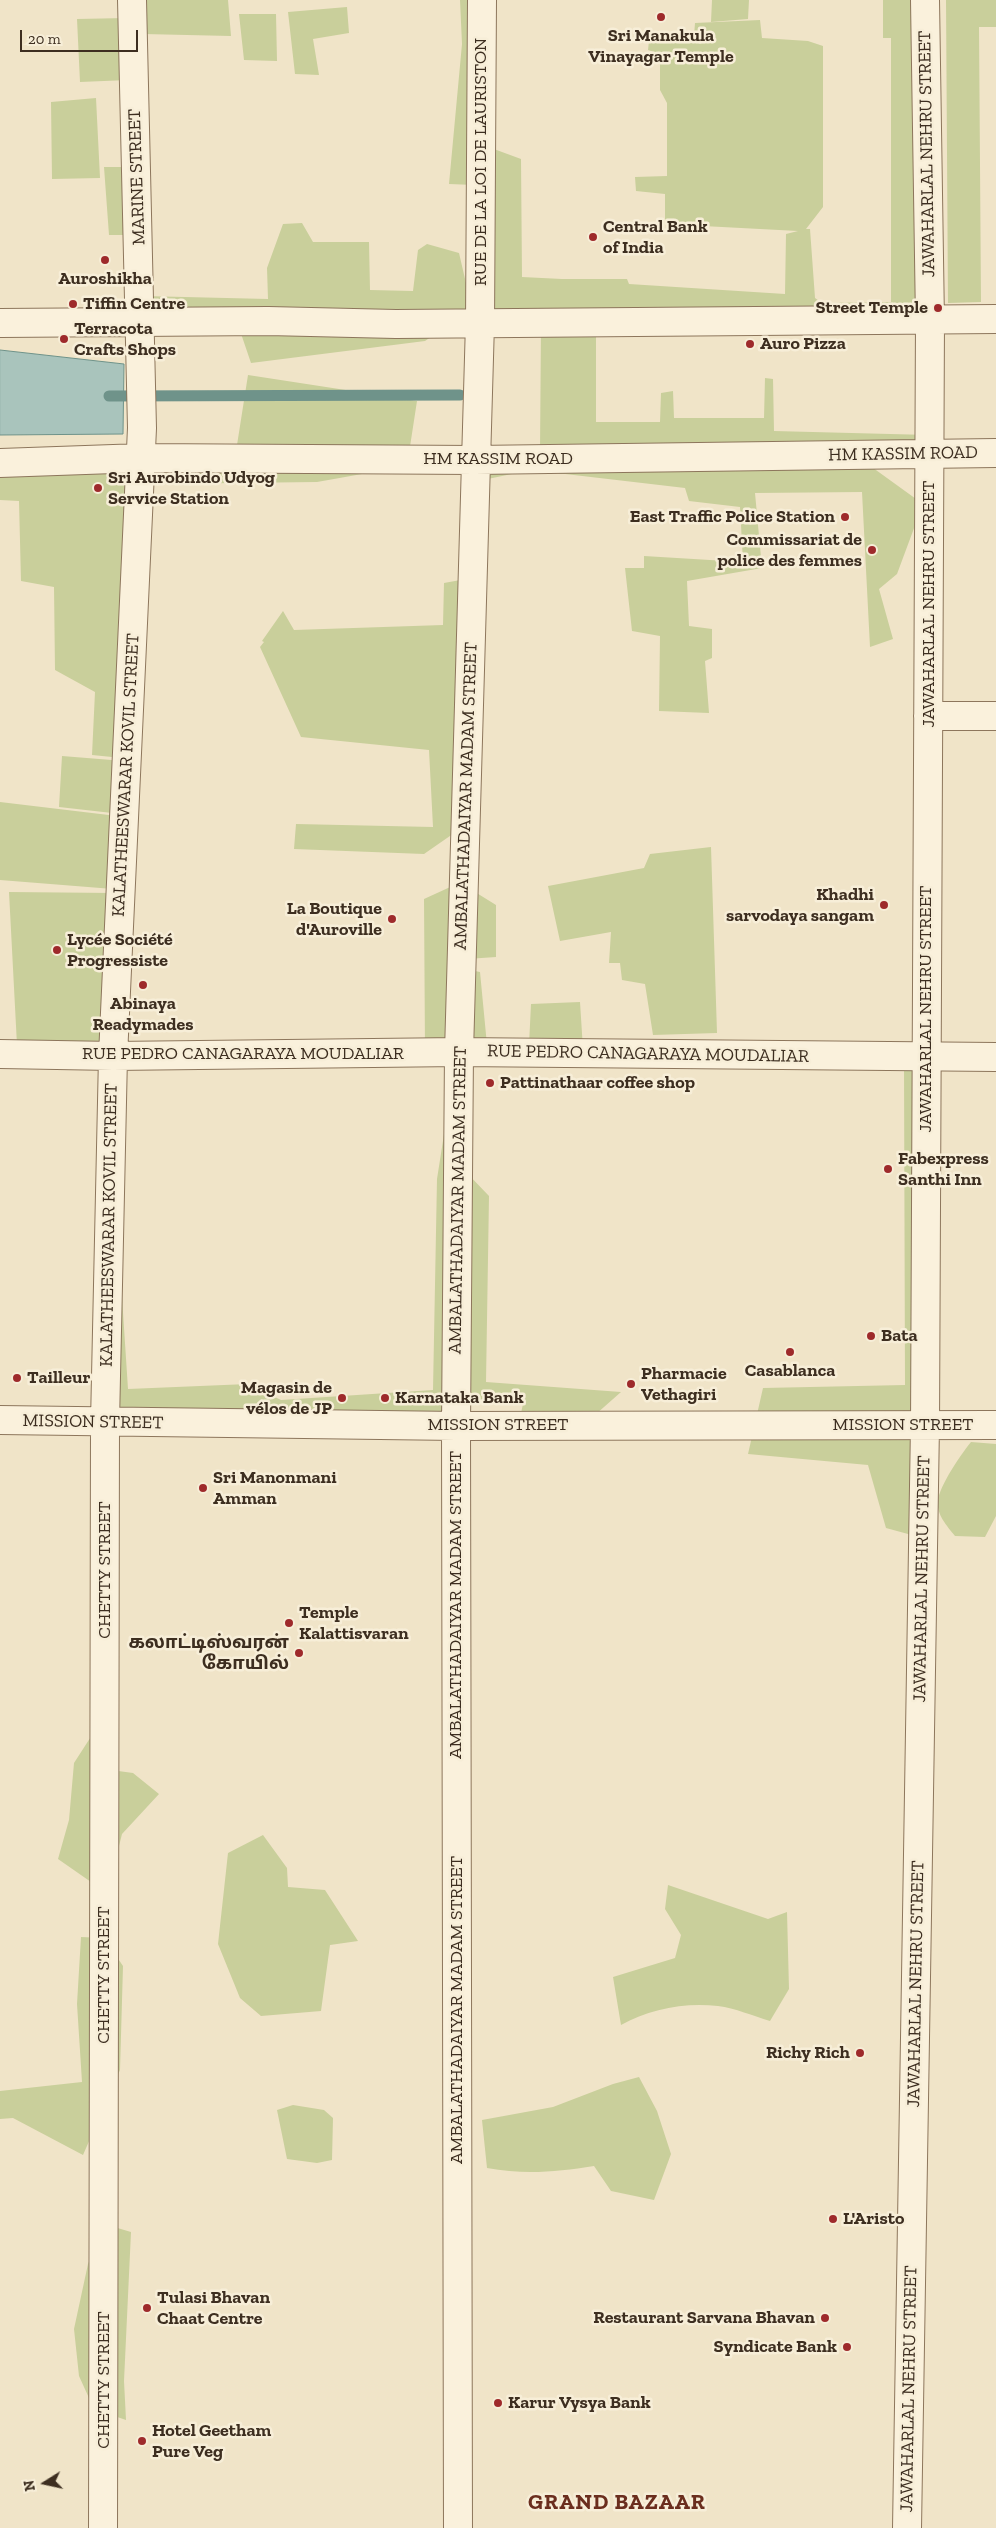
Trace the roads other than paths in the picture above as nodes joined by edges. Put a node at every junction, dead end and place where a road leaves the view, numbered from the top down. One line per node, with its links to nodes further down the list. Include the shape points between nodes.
1 (132, 0): 6 (street, MARINE STREET)
2 (482, 0): 8 (street, RUE DE LA LOI DE LAURISTON)
3 (925, 0): 5 (street, JAWAHARLAL NEHRU STREET)
4 (996, 319): 5 (street)
5 (930, 321): 8 (street); 11 (street, JAWAHARLAL NEHRU STREET)
6 (141, 322): 7 (street); 8 (street); 9 (street, MARINE STREET)
7 (0, 323)
8 (480, 323): 13 (street, AMBALATHADAIYAR MADAM STREET)
9 (142, 354): 12 (street, KALATHEESWARAR KOVIL STREET)
10 (996, 453): 11 (street, HM KASSIM ROAD)
11 (930, 454): 13 (street, HM KASSIM ROAD); 15 (street, JAWAHARLAL NEHRU STREET)
12 (142, 458): 13 (street, HM KASSIM ROAD); 14 (street, HM KASSIM ROAD); 19 (street, KALATHEESWARAR KOVIL STREET)
13 (475, 460): 17 (street, AMBALATHADAIYAR MADAM STREET)
14 (0, 463)
15 (928, 716): 16 (street); 20 (street, JAWAHARLAL NEHRU STREET)
16 (996, 716)
17 (459, 1052): 19 (street, RUE PEDRO CANAGARAYA MOUDALIAR); 20 (street, RUE PEDRO CANAGARAYA MOUDALIAR); 26 (street, AMBALATHADAIYAR MADAM STREET)
18 (0, 1054): 19 (street, RUE PEDRO CANAGARAYA MOUDALIAR)
19 (112, 1056): 23 (street, KALATHEESWARAR KOVIL STREET)
20 (925, 1057): 21 (street, RUE PEDRO CANAGARAYA MOUDALIAR); 24 (street, JAWAHARLAL NEHRU STREET)
21 (996, 1057)
22 (0, 1420): 23 (street, MISSION STREET)
23 (105, 1422): 26 (street, MISSION STREET); 27 (street, CHETTY STREET)
24 (925, 1425): 25 (street, MISSION STREET); 26 (street, MISSION STREET); 29 (street, JAWAHARLAL NEHRU STREET)
25 (996, 1425)
26 (456, 1426): 28 (street, AMBALATHADAIYAR MADAM STREET)
27 (104, 2528)
28 (458, 2528)
29 (907, 2528)

